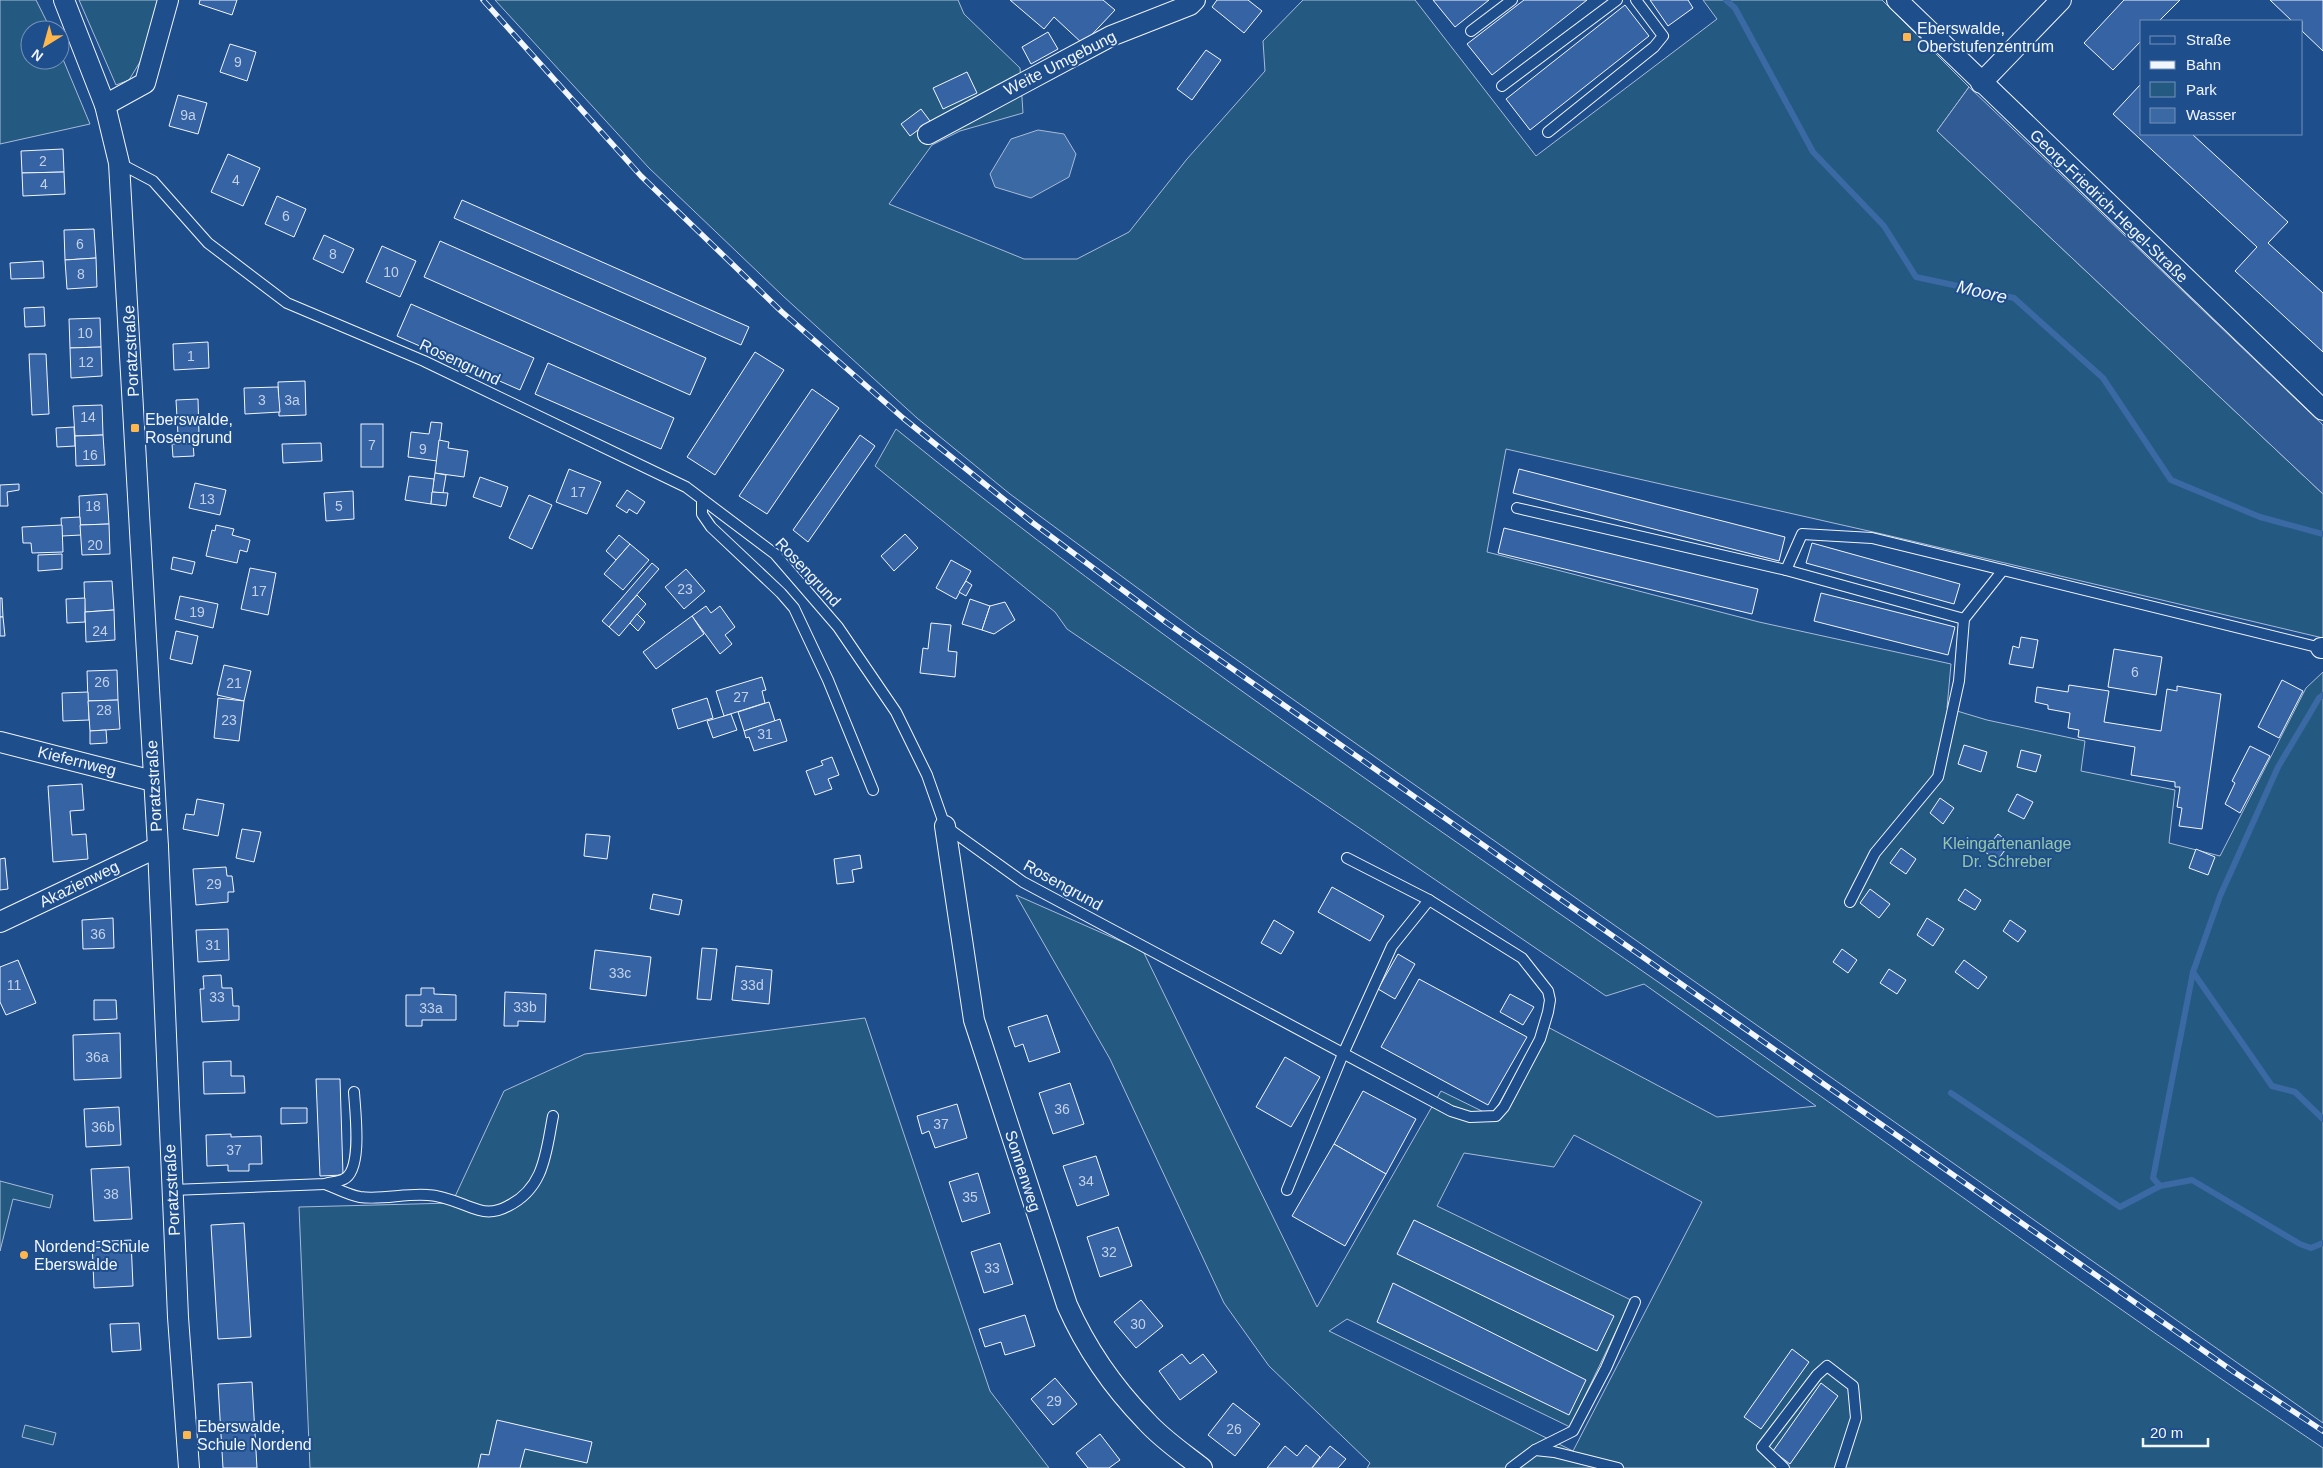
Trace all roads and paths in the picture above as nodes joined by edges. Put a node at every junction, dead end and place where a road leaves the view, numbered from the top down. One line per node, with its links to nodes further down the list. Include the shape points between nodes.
1 (64, 0): 12 (street, Poratzstraße)
2 (168, 0): 12 (street, via 145,84)
3 (1195, 0): 14 (street, Weite Umgebung, via 1190,5 1111,36)
4 (1512, 0): 9 (lane)
5 (1617, 0): 11 (lane)
6 (1636, 0): 13 (lane, via 1663,36 1654,47)
7 (1897, 0): 10 (street, Georg-Friedrich-Hegel-Straße)
8 (2061, 0): 10 (street)
9 (1471, 31)
10 (1981, 83): 16 (street, Georg-Friedrich-Hegel-Straße)
11 (1502, 86)
12 (105, 105): 15 (street, Poratzstraße)
13 (1548, 132)
14 (928, 134)
15 (119, 163): 17 (lane, Rosengrund, via 152,180 208,243 287,303 432,365 686,487); 24 (street, Poratzstraße)
16 (2323, 410)
17 (702, 500): 25 (lane, via 702,514 710,527 794,608 828,680); 26 (lane, Rosengrund, via 775,554 838,627 896,712 927,775)
18 (1517, 508): 19 (lane)
19 (1786, 570): 20 (lane, via 1802,534 1872,538); 21 (lane)
20 (2004, 570): 21 (lane); 22 (lane)
21 (1964, 619): 30 (lane, via 1959,681 1938,777 1875,853)
22 (2322, 648)
23 (0, 742): 24 (street, Kiefernweg)
24 (153, 781): 27 (street, Poratzstraße)
25 (873, 790)
26 (945, 826): 32 (lane, Rosengrund, via 1023,882); 41 (street, Sonnenweg, via 974,1020 1067,1305 1081,1337 1146,1422)
27 (158, 847): 31 (street, Akazienweg); 36 (street, Poratzstraße)
28 (1347, 858): 29 (lane)
29 (1429, 900): 32 (lane, via 1392,946); 32 (lane, Rosengrund, via 1522,958 1548,991 1550,1000 1540,1039 1504,1107 1496,1116 1451,1112)
30 (1850, 902)
31 (0, 922)
32 (1343, 1054): 37 (lane)
33 (354, 1092): 35 (lane, via 356,1157 353,1169 345,1179)
34 (553, 1116): 35 (lane, via 536,1184 518,1202 503,1209 479,1210 431,1195 361,1197)
35 (324, 1184): 36 (lane)
36 (172, 1190): 40 (street, Poratzstraße)
37 (1287, 1190)
38 (1635, 1302): 39 (lane, via 1573,1431)
39 (1535, 1450): 42 (lane); 43 (lane)
40 (189, 1468)
41 (1202, 1468)
42 (1511, 1468)
43 (1618, 1468)
44 (1784, 1468): 45 (lane, via 1762,1446 1816,1375 1827,1366 1853,1386 1856,1418)
45 (1840, 1468)

